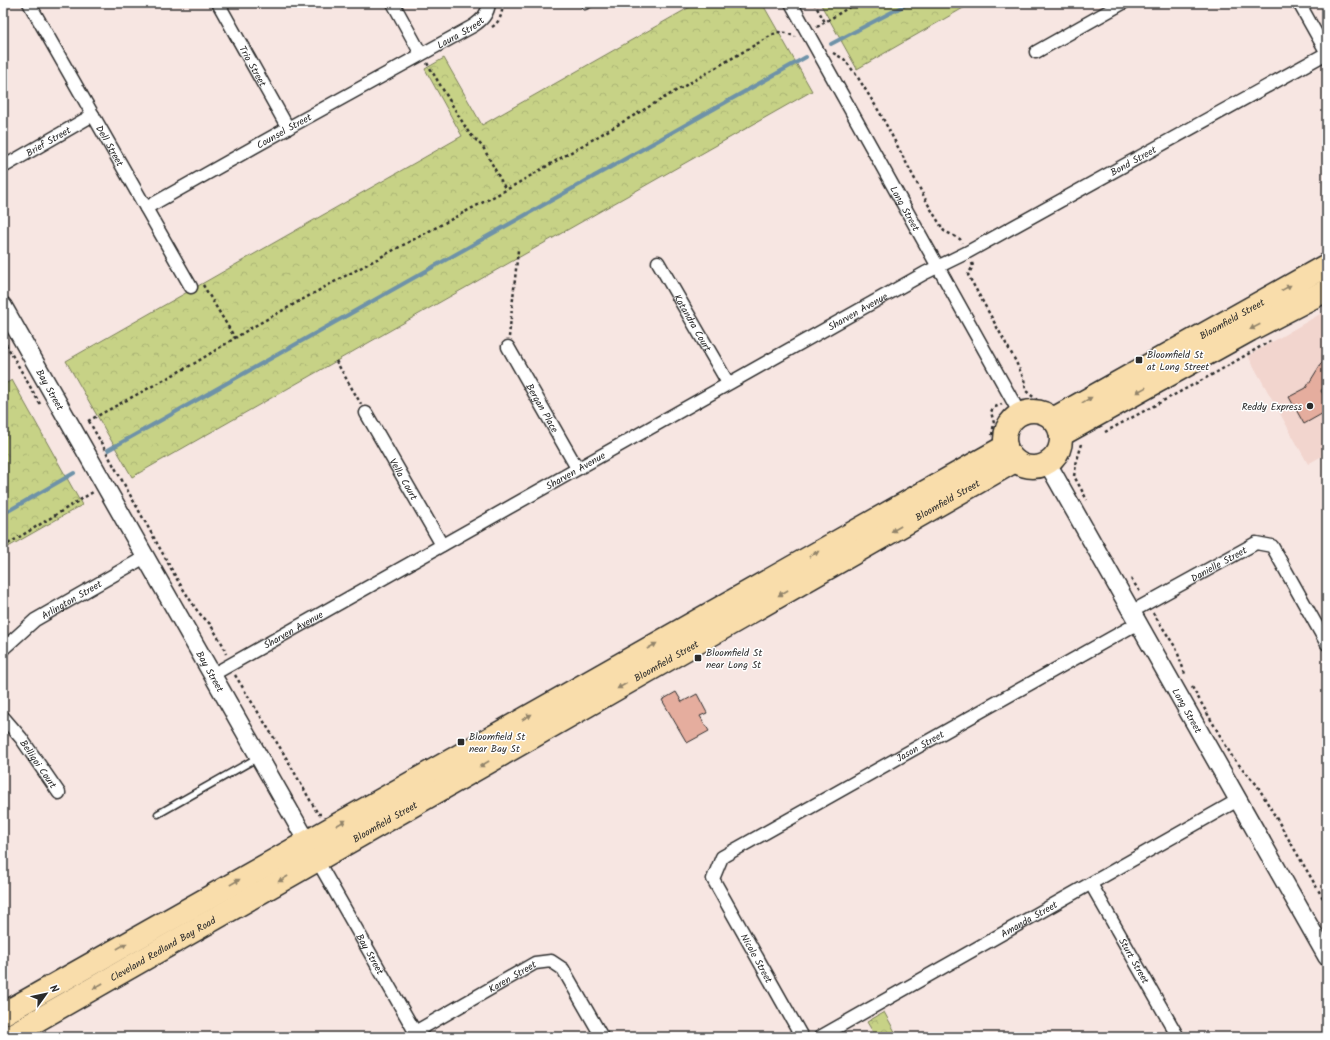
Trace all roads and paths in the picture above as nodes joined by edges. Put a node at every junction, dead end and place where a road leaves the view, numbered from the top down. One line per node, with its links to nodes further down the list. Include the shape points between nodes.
1 (29, 3): 17 (street, Dell Street)
2 (218, 3): 18 (street, Trio Street)
3 (393, 3): 16 (street)
4 (489, 3): 16 (street, Laura Street, via 488,11 482,20)
5 (791, 3): 26 (street, Long Street)
6 (814, 3): 10 (path)
7 (856, 3): 10 (path)
8 (1123, 3): 14 (street)
9 (1298, 3): 15 (street)
10 (825, 22): 11 (path, via 816,27)
11 (820, 33)
12 (798, 38): 20 (path, via 777,32)
13 (831, 52): 23 (path, via 844,59 856,76 880,113 944,231 960,239)
14 (1036, 52)
15 (1327, 53): 23 (street, Bond Street)
16 (421, 54): 18 (street, Counsel Street); 20 (path, via 469,133 483,147)
17 (93, 115): 19 (street, Brief Street); 21 (street, Dell Street)
18 (288, 128): 21 (street, Counsel Street)
19 (3, 167)
20 (506, 190): 31 (path)
21 (146, 208): 27 (street, Dell Street)
22 (518, 250): 32 (path)
23 (966, 253): 26 (street, Bond Street); 37 (path, via 974,266 968,275 1014,358 1024,379 1026,391 1047,403)
24 (658, 262): 34 (street, Katandra Court)
25 (1327, 265): 37 (highway, Bloomfield Street, one-way to 25)
26 (939, 267): 34 (street, Sharven Avenue); 36 (street, Long Street)
27 (190, 287): 31 (path, via 202,284)
28 (1327, 290): 37 (highway, Bloomfield Street, one-way to 37, via 1250,330)
29 (3, 306): 39 (street, Bay Street)
30 (1276, 337): 40 (path, via 1217,372)
31 (235, 338): 38 (path, via 195,363)
32 (508, 346): 44 (street, Bergan Place)
33 (336, 361): 35 (path)
34 (728, 383): 44 (street, Sharven Avenue)
35 (366, 414): 47 (street, Vella Court)
36 (1020, 414): 37 (highway, via 1038,411); 42 (highway, via 1007,427 1005,436)
37 (1056, 419): 43 (highway, via 1062,443 1059,452)
38 (88, 421): 39 (path); 55 (path, via 178,581 217,635)
39 (73, 430): 49 (street, Bay Street)
40 (1099, 435)
41 (1087, 441): 46 (path, via 1081,444 1074,476)
42 (1010, 453): 43 (highway, via 1022,465 1031,468); 65 (highway, Bloomfield Street)
43 (1048, 464): 52 (street, Long Street)
44 (577, 468): 47 (street, Sharven Avenue)
45 (90, 486): 48 (path, via 93,492)
46 (1089, 504)
47 (442, 545): 55 (street, Sharven Avenue)
48 (3, 547)
49 (145, 557): 54 (street, Arlington Street, via 35,620); 56 (street, Bay Street)
50 (1130, 578): 51 (path)
51 (1147, 603): 52 (street, Danielle Street); 53 (street, Danielle Street, via 1256,543 1272,546); 57 (path, via 1176,648)
52 (1135, 617): 62 (street, Long Street); 66 (street, Jason Street, via 722,857)
53 (1327, 644)
54 (3, 649)
55 (229, 665): 56 (street, Sharven Avenue); 64 (path)
56 (212, 675): 60 (street, Bay Street)
57 (1188, 678)
58 (1191, 684): 68 (path, via 1233,758 1257,785)
59 (3, 717): 61 (street, Belligoi Court, via 21,738)
60 (259, 757): 63 (lane); 65 (street, Bay Street)
61 (59, 793)
62 (1238, 800): 67 (street, Amanda Street); 69 (street, Long Street)
63 (158, 814)
64 (318, 814)
65 (312, 851): 70 (highway, one-way to 65); 71 (street, Bay Street); 72 (highway, Cleveland Redland Bay Road, one-way to 72)
66 (713, 879): 74 (street, Nicole Street)
67 (1090, 884): 75 (street, Amanda Street); 76 (street, Sturt Street)
68 (1327, 905)
69 (1327, 957)
70 (3, 1014)
71 (416, 1035): 73 (street, Karen Street, via 535,963 551,961 564,969)
72 (8, 1037)
73 (602, 1037)
74 (802, 1037)
75 (820, 1037)
76 (1178, 1037)

